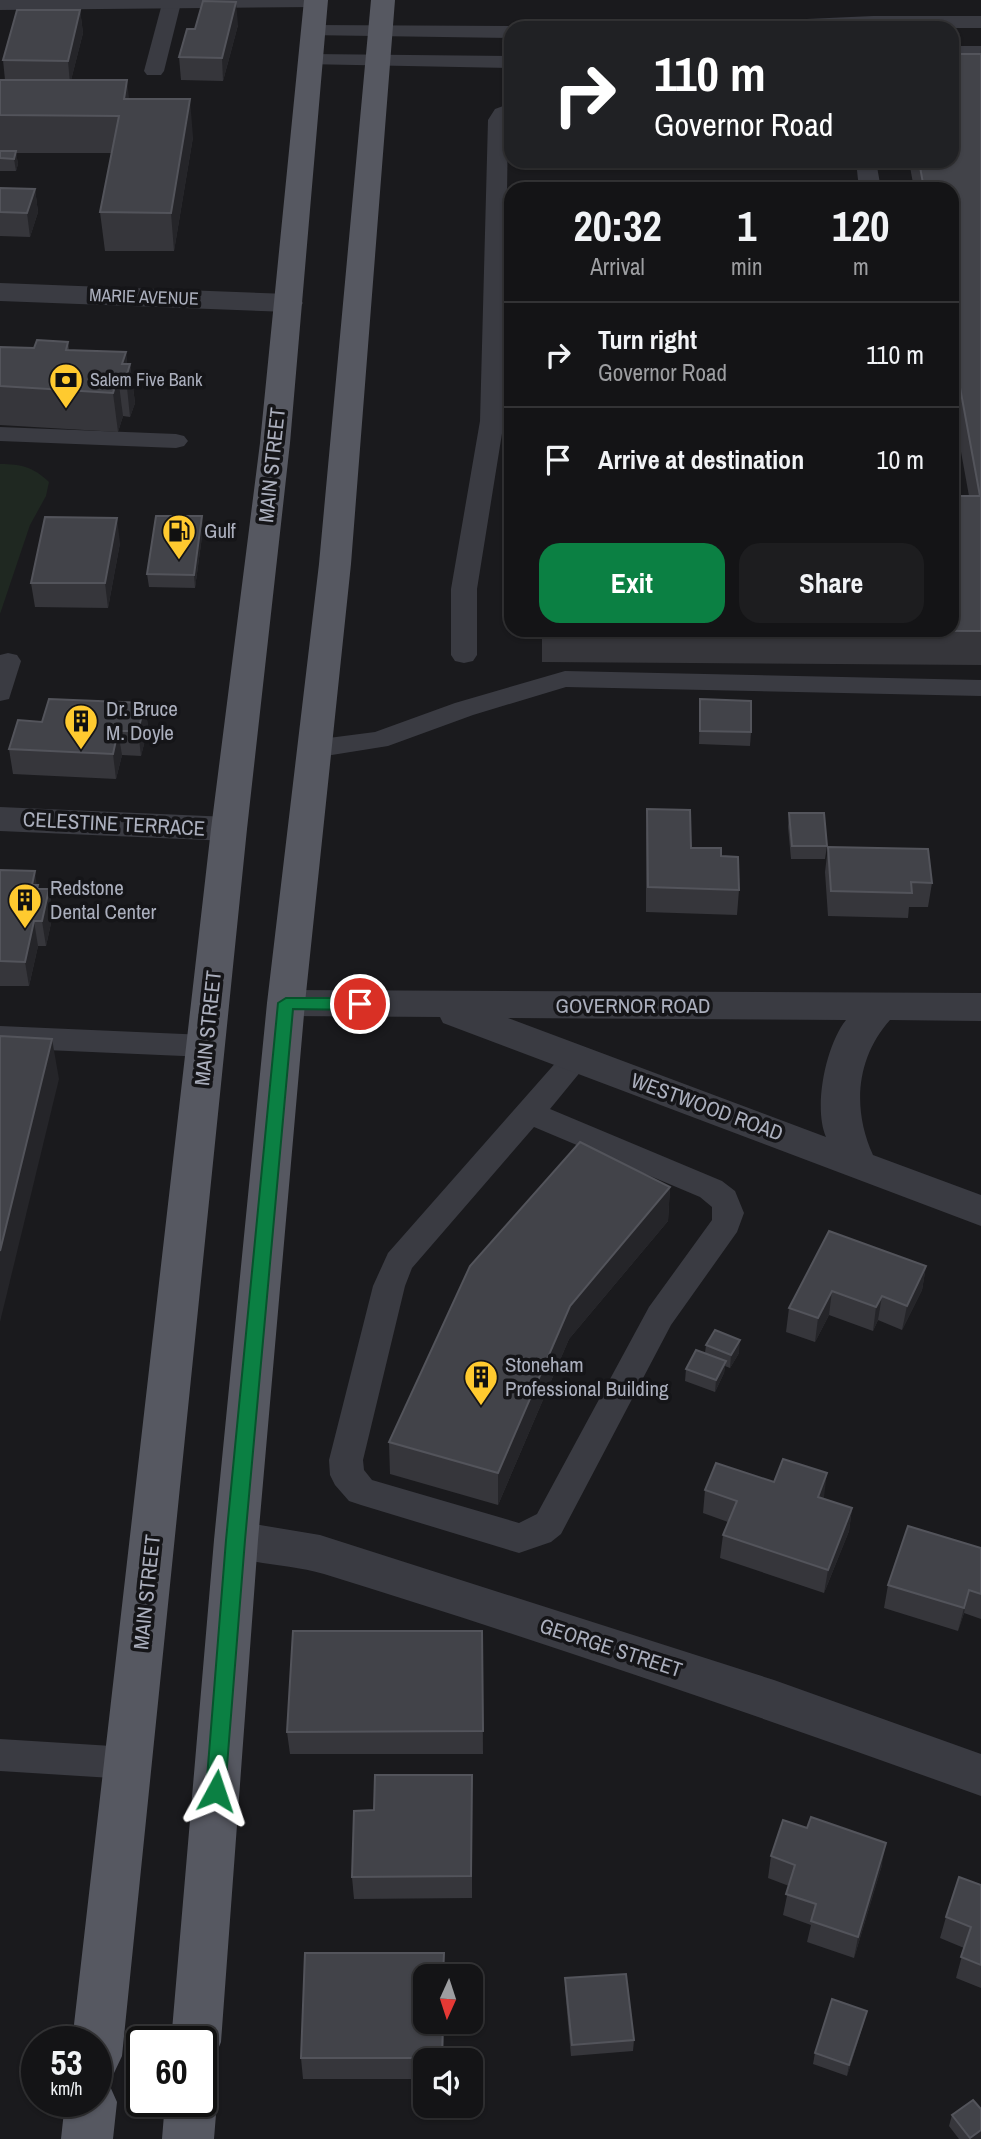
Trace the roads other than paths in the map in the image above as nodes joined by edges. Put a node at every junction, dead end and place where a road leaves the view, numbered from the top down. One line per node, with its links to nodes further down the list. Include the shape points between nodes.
1 (316, 0): 5 (street); 10 (main road, MAIN STREET)
2 (383, 0): 11 (main road)
3 (892, 0): 6 (lane)
4 (0, 3): 5 (street)
5 (171, 3): 15 (lane)
6 (875, 21)
7 (981, 22): 8 (lane)
8 (959, 23)
9 (504, 33): 11 (lane)
10 (312, 46): 11 (lane); 11 (lane); 18 (main road, MAIN STREET)
11 (379, 46): 14 (lane); 25 (main road, via 335,564)
12 (959, 52): 13 (lane)
13 (981, 52)
14 (504, 61)
15 (154, 71)
16 (504, 112): 21 (lane, via 498,120 492,421 464,589)
17 (0, 292): 18 (street, MARIE AVENUE)
18 (289, 303): 27 (main road, MAIN STREET)
19 (0, 434): 20 (lane)
20 (176, 441)
21 (464, 655)
22 (8, 661): 24 (lane)
23 (981, 688): 25 (lane, via 579,678 464,709 379,740)
24 (0, 693)
25 (313, 749): 28 (main road)
26 (0, 819): 27 (street, CELESTINE TERRACE)
27 (229, 829): 33 (main road, MAIN STREET)
28 (286, 1003): 29 (street, GOVERNOR ROAD); 38 (main road)
29 (432, 1004): 30 (street, GOVERNOR ROAD); 34 (street, WESTWOOD ROAD)
30 (879, 1007): 31 (street, GOVERNOR ROAD); 36 (street, via 857,1032 845,1062 844,1131)
31 (981, 1007)
32 (0, 1037): 33 (lane)
33 (206, 1046): 40 (main road, MAIN STREET)
34 (576, 1059): 35 (lane); 36 (street, WESTWOOD ROAD)
35 (529, 1113): 35 (lane, via 398,1262 345,1468 361,1492 519,1538 539,1532 552,1519 660,1316 729,1215 725,1200 711,1189)
36 (858, 1164): 37 (street, WESTWOOD ROAD)
37 (981, 1211)
38 (236, 1540): 41 (street, GEORGE STREET, via 320,1554 774,1701); 43 (main road)
39 (0, 1755): 40 (lane)
40 (128, 1763): 42 (main road, MAIN STREET)
41 (981, 1775)
42 (99, 2026)
43 (197, 2026)
44 (89, 2117): 46 (main road)
45 (190, 2117): 47 (main road)
46 (87, 2139)
47 (188, 2139)

